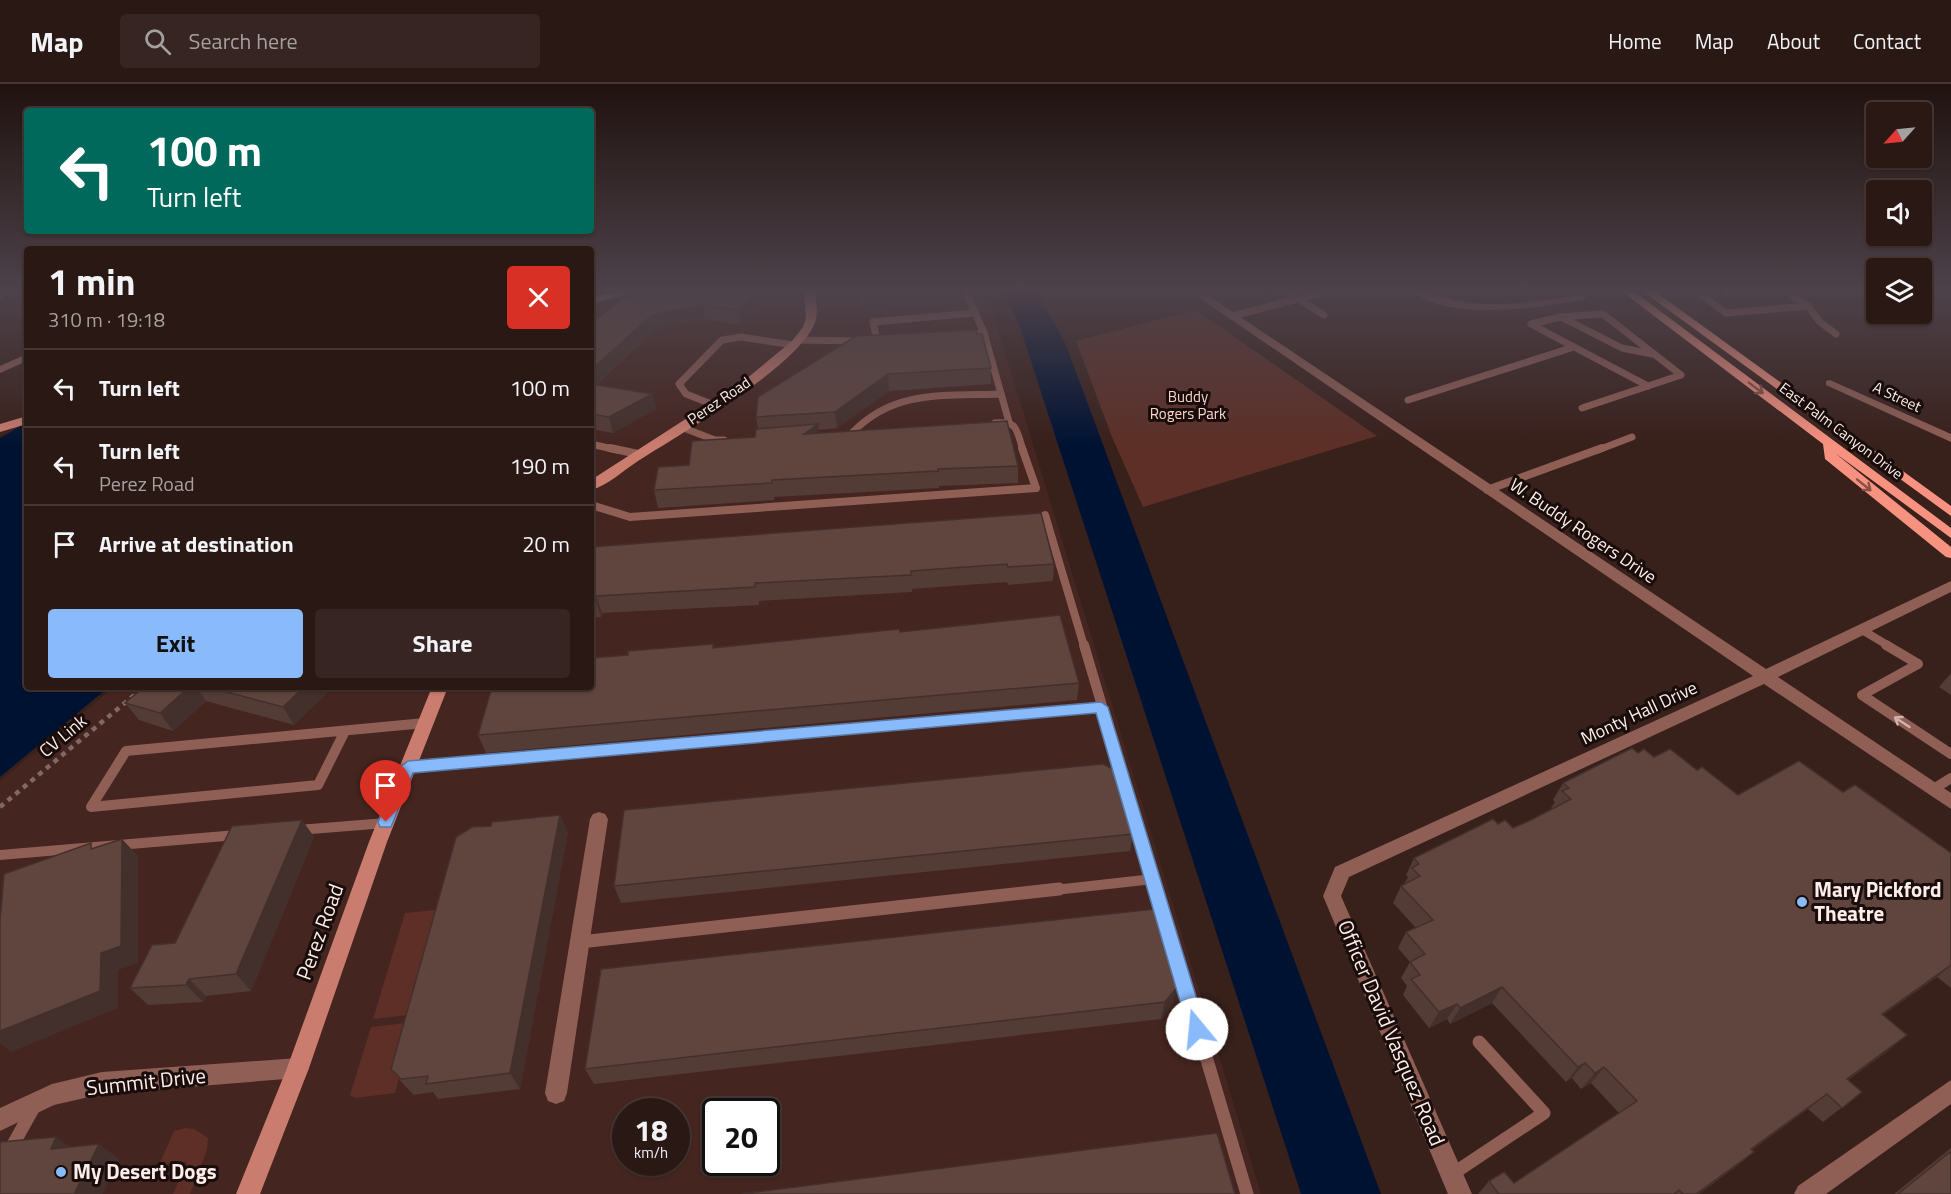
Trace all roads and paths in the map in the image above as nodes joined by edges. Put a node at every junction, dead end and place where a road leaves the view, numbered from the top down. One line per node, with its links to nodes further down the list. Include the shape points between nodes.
1 (720, 342): 20 (lane, via 679,384 686,394)
2 (785, 342): 11 (lane)
3 (828, 342): 11 (lane)
4 (986, 342): 18 (lane)
5 (1270, 342): 39 (street, W. Buddy Rogers Drive)
6 (1564, 342): 12 (lane)
7 (1610, 342): 13 (lane)
8 (1640, 342): 13 (lane)
9 (1694, 342): 35 (main road, East Palm Canyon Drive, one-way to 35)
10 (1717, 342): 41 (main road, East Palm Canyon Drive)
11 (796, 343): 20 (main road, Perez Road, via 781,359)
12 (1575, 348): 17 (lane); 19 (lane)
13 (1656, 354): 17 (lane, via 1681,375)
14 (24, 358): 15 (street)
15 (0, 370)
16 (1830, 383): 33 (street, A Street)
17 (1648, 386): 21 (lane)
18 (1001, 394): 25 (lane); 30 (lane, via 891,403 865,419)
19 (1408, 400)
20 (714, 405): 27 (main road, Perez Road)
21 (1582, 408)
22 (0, 419): 23 (main road)
23 (24, 420)
24 (24, 421): 28 (main road)
25 (1009, 422): 26 (lane); 40 (lane, via 1016,426 1036,488 630,518)
26 (987, 424)
27 (681, 427): 34 (lane, via 715,440); 37 (main road, Perez Road)
28 (0, 429)
29 (864, 432): 30 (lane)
30 (852, 433): 31 (lane)
31 (841, 434)
32 (1632, 436): 39 (lane)
33 (1951, 438)
34 (731, 441)
35 (1829, 443): 43 (main road, East Palm Canyon Drive); 44 (main road, one-way to 44, via 1829,456)
36 (594, 445): 37 (lane)
37 (638, 454): 38 (main road, Perez Road)
38 (594, 484)
39 (1487, 490): 47 (street, W. Buddy Rogers Drive)
40 (594, 506)
41 (1951, 512)
42 (1045, 515): 50 (lane)
43 (1951, 534)
44 (1951, 554)
45 (1951, 586): 46 (street, Monty Hall Drive)
46 (1862, 630): 47 (street, Monty Hall Drive); 53 (lane, one-way to 46, via 1862,695 1918,664)
47 (1764, 677): 56 (street, W. Buddy Rogers Drive); 64 (street, Monty Hall Drive)
48 (140, 690): 58 (path, CV Link)
49 (439, 690): 51 (main road, Perez Road)
50 (1101, 707): 54 (lane); 65 (lane)
51 (425, 723): 52 (lane); 54 (main road, Perez Road)
52 (345, 730): 52 (lane, via 126,751 91,807 318,785)
53 (1951, 754)
54 (408, 767): 60 (main road, Perez Road)
55 (1951, 778): 56 (lane)
56 (1932, 790): 57 (street, W. Buddy Rogers Drive)
57 (1951, 802)
58 (0, 807)
59 (599, 819): 66 (street)
60 (386, 822): 61 (lane); 68 (main road, Perez Road)
61 (283, 831)
62 (248, 834): 63 (lane)
63 (0, 855)
64 (1342, 872): 74 (street, Officer David Vasquez Road, via 1332,896)
65 (1153, 879): 66 (lane); 76 (lane)
66 (580, 942): 70 (street)
67 (1479, 1042): 74 (lane, via 1544,1113)
68 (297, 1068): 71 (street, Summit Drive, via 102,1083 52,1095); 75 (main road, Perez Road)
69 (1951, 1091): 77 (street)
70 (556, 1092)
71 (36, 1103): 72 (street, Summit Drive); 73 (lane)
72 (0, 1120)
73 (0, 1168)
74 (1456, 1184)
75 (248, 1194)
76 (1247, 1194)
77 (1806, 1194)

